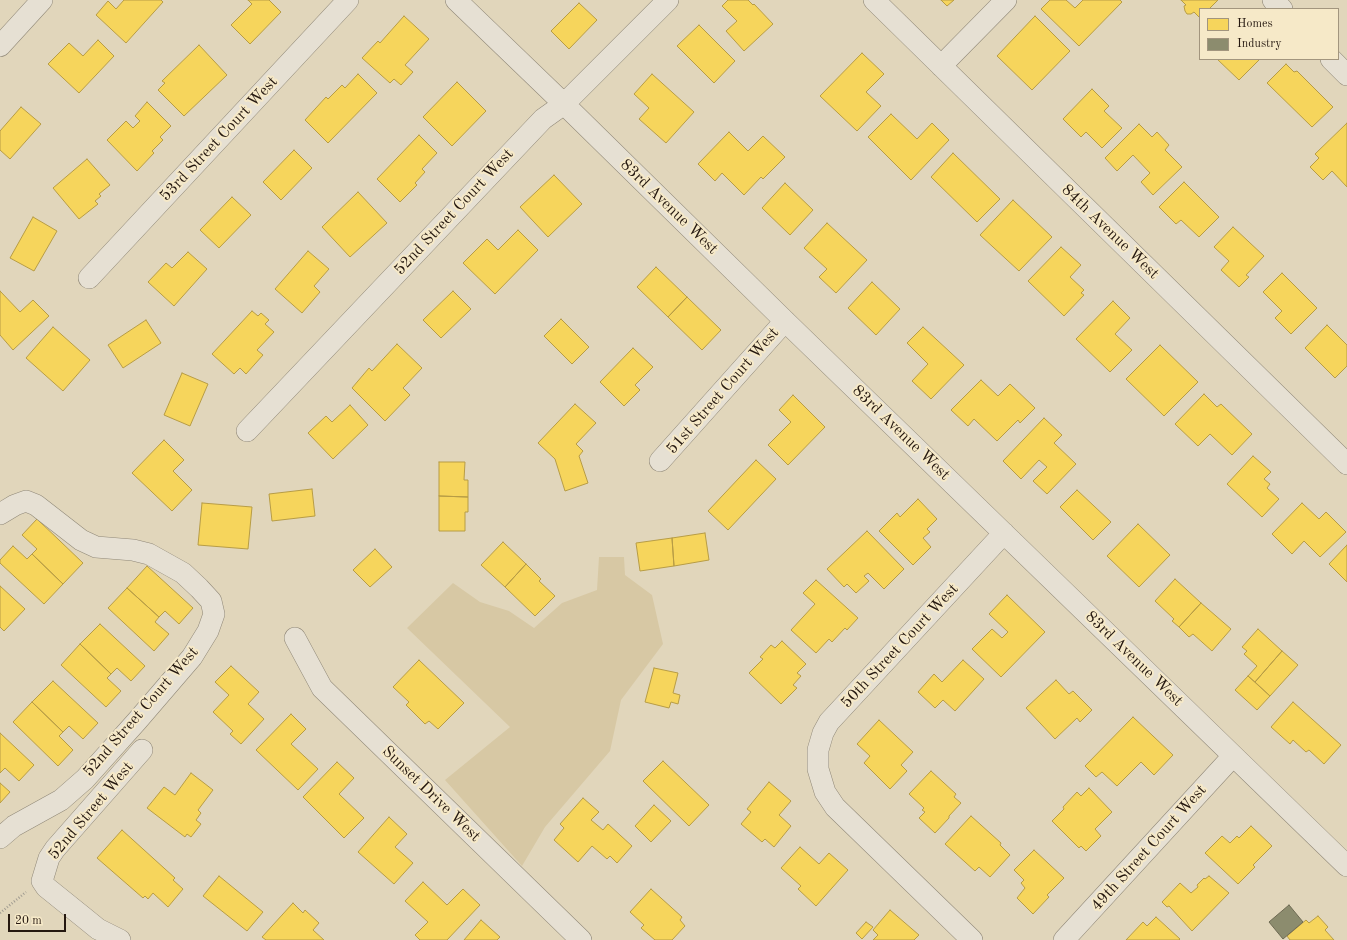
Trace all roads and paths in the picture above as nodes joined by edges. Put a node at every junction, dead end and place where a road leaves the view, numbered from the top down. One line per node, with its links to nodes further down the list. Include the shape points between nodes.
1 (42, 0): 9 (street)
2 (348, 0): 14 (street, 53rd Street Court West)
3 (456, 0): 13 (street, 83rd Avenue West)
4 (668, 0): 13 (street, 52nd Street Court West)
5 (874, 0): 11 (street, 84th Avenue West)
6 (1006, 0): 11 (street)
7 (1273, 0): 8 (street)
8 (1281, 8)
9 (0, 46)
10 (1332, 60): 12 (street)
11 (941, 66): 18 (street, 84th Avenue West)
12 (1347, 76)
13 (564, 104): 15 (street, 83rd Avenue West); 16 (street, 52nd Street Court West, via 543,119)
14 (89, 278)
15 (785, 320): 17 (street, 51st Street Court West); 20 (street, 83rd Avenue West)
16 (247, 431)
17 (660, 461)
18 (1347, 464)
19 (0, 514): 24 (street, 52nd Street Court West, via 26,501 36,504 81,540 96,547 149,554 183,573 211,601 214,614 208,631 192,657 85,778 61,800 14,826)
20 (1004, 534): 23 (street, 83rd Avenue West); 30 (street, 50th Street Court West, via 829,722 818,750 818,769 825,792 835,807)
21 (295, 638): 29 (street, Sunset Drive West, via 322,688)
22 (142, 750): 26 (street, 52nd Street West, via 55,849)
23 (1233, 756): 25 (street, 83rd Avenue West); 31 (street, 49th Street Court West)
24 (0, 838)
25 (1347, 866)
26 (43, 876): 27 (path); 28 (street, via 42,881 46,887 98,929)
27 (0, 913)
28 (120, 940)
29 (581, 940)
30 (972, 940)
31 (1064, 940)

